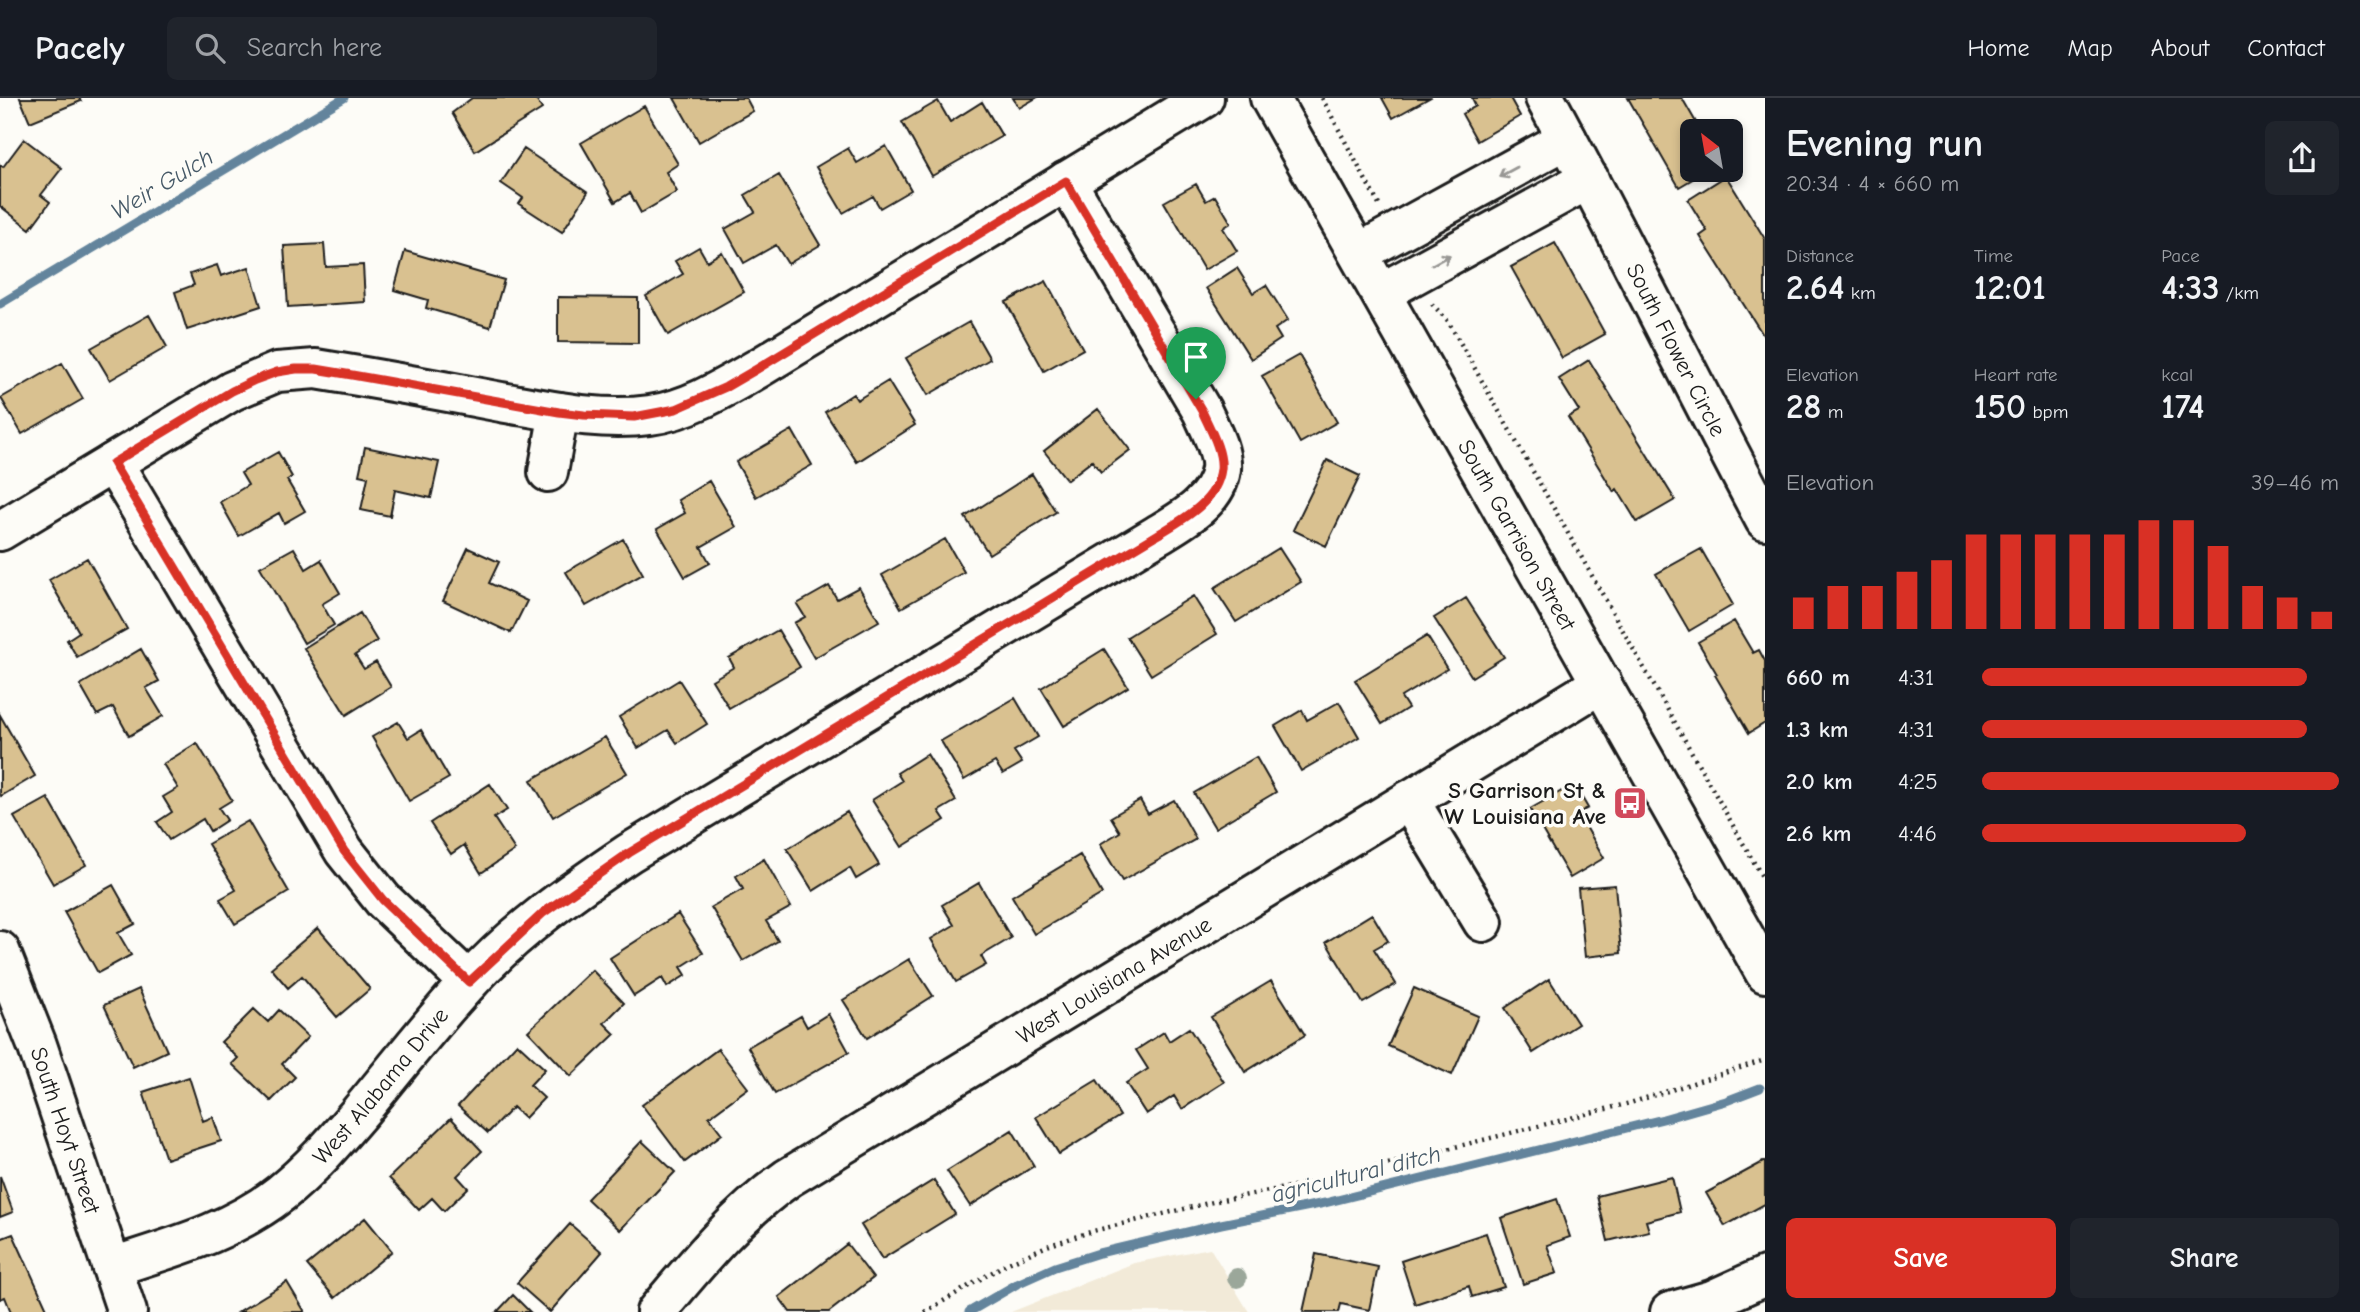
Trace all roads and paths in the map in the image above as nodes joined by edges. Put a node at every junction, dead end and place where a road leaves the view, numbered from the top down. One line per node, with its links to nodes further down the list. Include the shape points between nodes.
1 (1204, 98): 7 (street)
2 (1270, 98): 9 (street, South Garrison Street)
3 (1322, 98): 8 (path)
4 (1545, 98): 5 (street, South Flower Circle)
5 (1567, 139): 6 (street, South Flower Circle); 9 (street, one-way to 9)
6 (1589, 179): 10 (street, one-way to 6); 15 (street, South Flower Circle)
7 (1066, 181): 12 (street, via 701,400 634,417); 23 (street, West Alabama Drive, via 1202,411 1221,469 1204,503 629,853 543,913)
8 (1380, 209)
9 (1359, 253): 10 (street, South Garrison Street)
10 (1381, 293): 17 (street, South Garrison Street)
11 (1430, 302): 19 (path, via 1448,321)
12 (559, 412): 13 (street, via 296,369 232,391); 14 (street)
13 (113, 463): 16 (street); 23 (street, via 344,851 383,900)
14 (548, 472)
15 (1765, 520)
16 (0, 531)
17 (1602, 683): 18 (street, West Louisiana Avenue); 22 (street, South Garrison Street)
18 (1409, 800): 20 (street); 28 (street, West Louisiana Avenue, via 788,1178 729,1228)
19 (1765, 882)
20 (1483, 922)
21 (0, 951): 25 (street, South Hoyt Street)
22 (1765, 973)
23 (469, 982): 25 (street, West Alabama Drive, via 336,1140 281,1193 226,1227)
24 (1765, 1060): 29 (path, via 1616,1106 1320,1181 1093,1231 1006,1264)
25 (112, 1266): 27 (street, South Hoyt Street)
26 (1765, 1276): 30 (street, via 1712,1300)
27 (127, 1312)
28 (656, 1312)
29 (925, 1312)
30 (1670, 1312)

